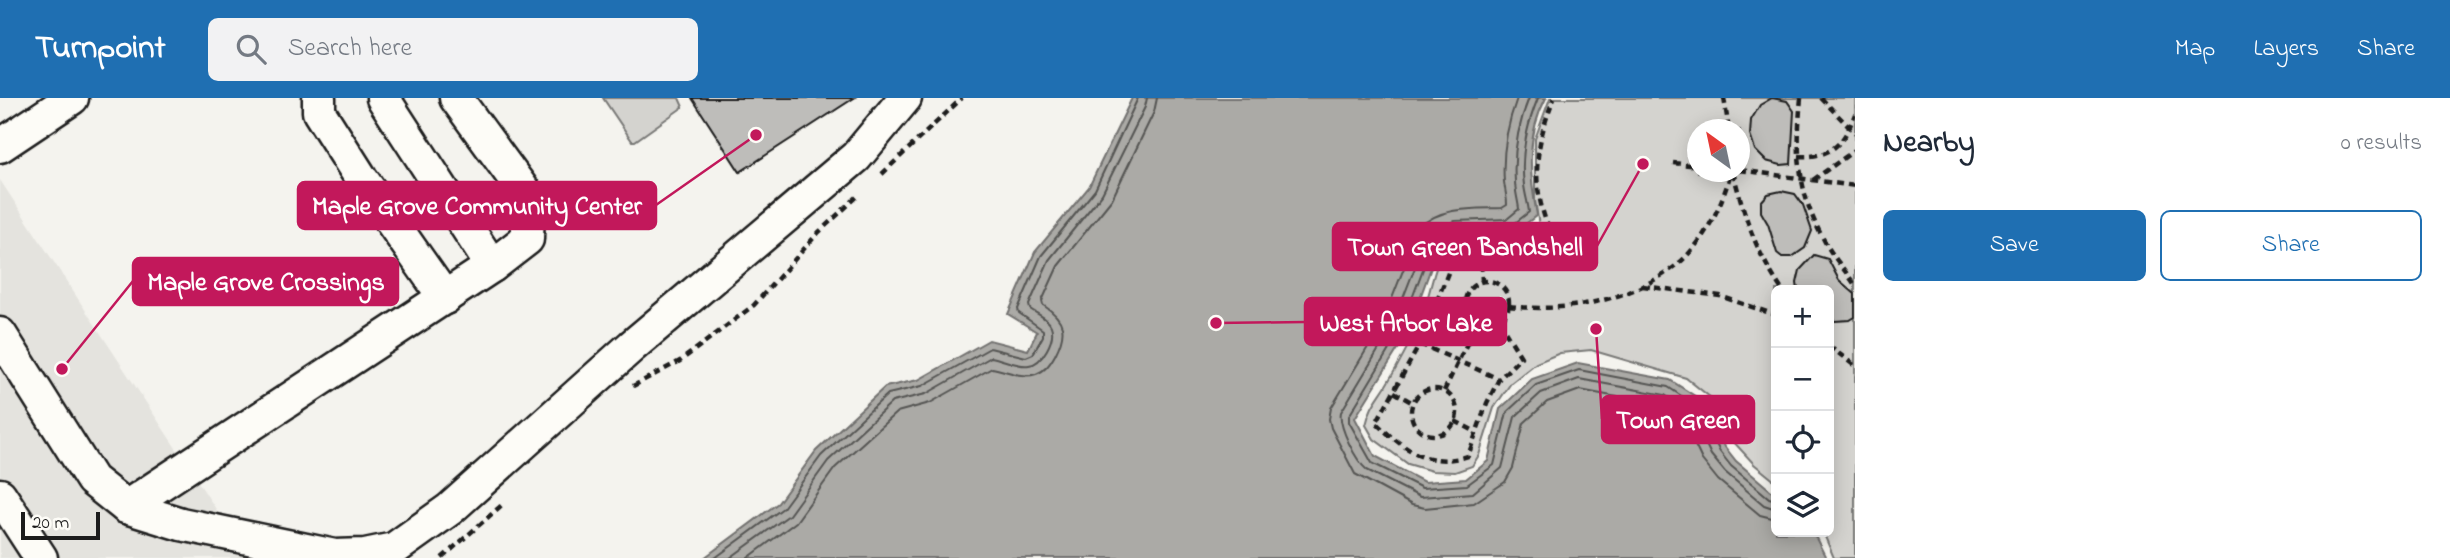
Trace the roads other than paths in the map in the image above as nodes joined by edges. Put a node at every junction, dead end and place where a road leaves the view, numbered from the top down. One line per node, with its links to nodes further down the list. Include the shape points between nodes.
1 (72, 98): 6 (lane)
2 (319, 98): 8 (lane, via 319,112)
3 (383, 98): 7 (lane)
4 (456, 98): 7 (lane, via 526,194 527,239)
5 (905, 98): 11 (lane, via 856,157 640,339 450,509 394,549 335,556 181,524)
6 (0, 146)
7 (492, 267): 8 (lane)
8 (445, 298): 11 (lane)
9 (0, 334): 11 (lane, via 92,480)
10 (0, 495): 12 (lane)
11 (126, 507)
12 (41, 558)

